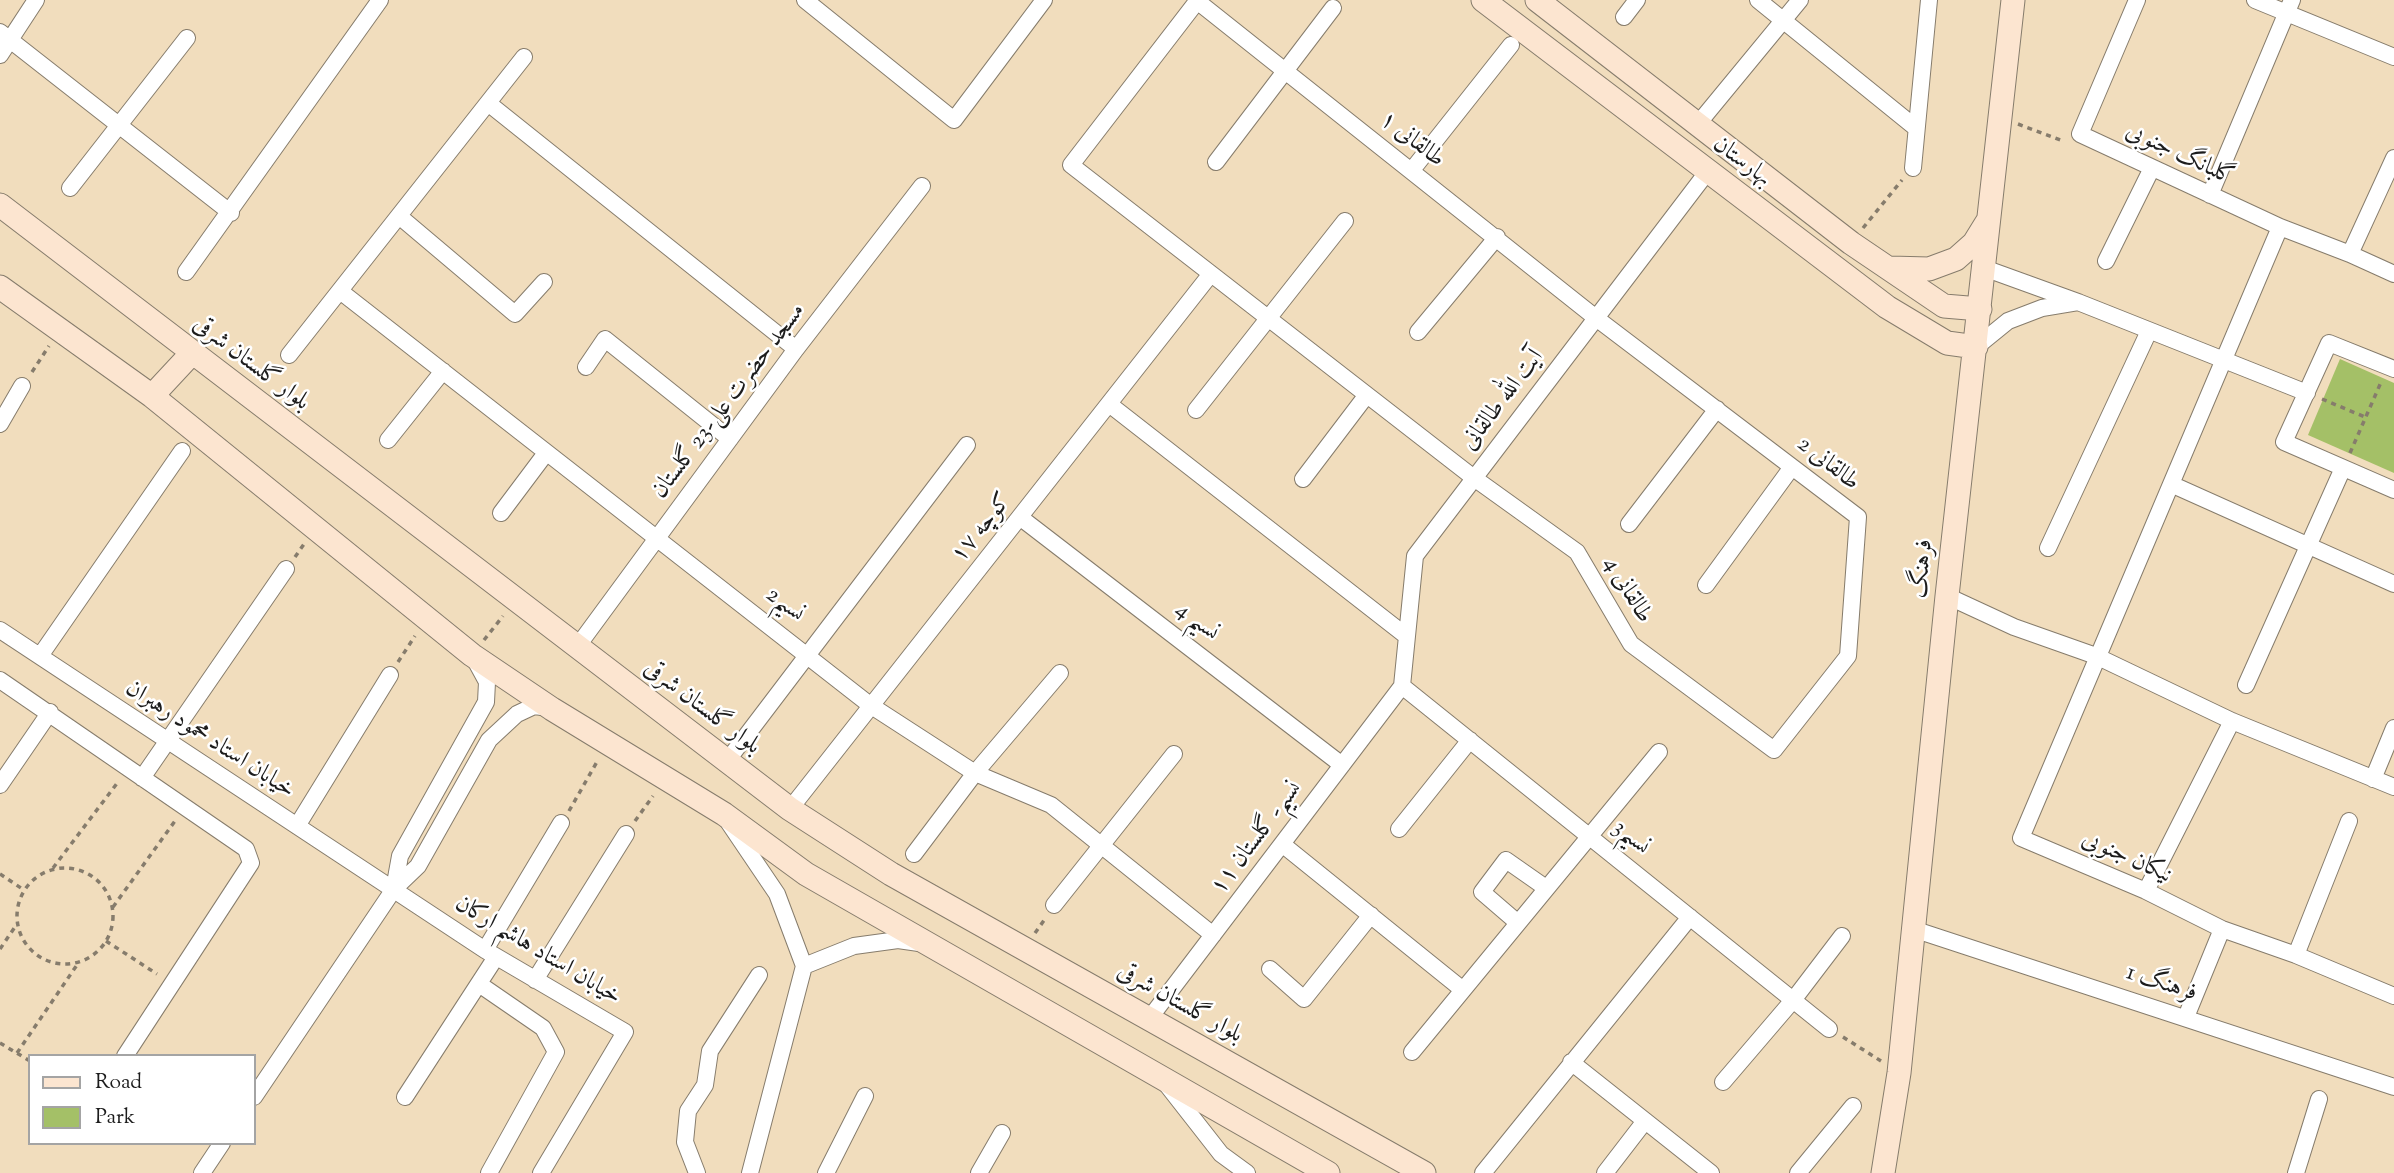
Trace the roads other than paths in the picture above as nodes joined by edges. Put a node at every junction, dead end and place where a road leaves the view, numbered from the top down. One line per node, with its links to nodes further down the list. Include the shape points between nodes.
1 (36, 0): 19 (street)
2 (380, 0): 41 (street)
3 (804, 0): 4 (street, via 954,120)
4 (1045, 0)
5 (1198, 0): 25 (street, طالقانی ۱); 53 (street, طالقانی 4, via 1072,165)
6 (1483, 0): 36 (main road, بهارستان)
7 (1537, 0): 28 (main road, بهارستان)
8 (1637, 0): 17 (street)
9 (1758, 0): 18 (street)
10 (1800, 0): 18 (street)
11 (1929, 0): 29 (street)
12 (2013, 0): 43 (main road, فرهنگ)
13 (2137, 0): 35 (street, گلبانگ جنوبی, via 2080,134)
14 (2255, 0): 15 (street)
15 (2289, 7): 24 (street); 39 (street)
16 (1334, 8): 25 (street)
17 (1624, 18)
18 (1783, 20): 28 (street); 29 (street)
19 (6, 36): 22 (street); 27 (street)
20 (187, 38): 27 (street)
21 (1511, 45): 34 (street)
22 (0, 55)
23 (524, 57): 26 (street)
24 (2394, 57)
25 (1286, 71): 32 (street); 34 (street, طالقانی ۱)
26 (488, 103): 42 (street); 64 (street)
27 (117, 124): 38 (street); 41 (street)
28 (1697, 125): 30 (main road, بهارستان)
29 (1916, 128): 33 (street)
30 (1726, 147): 36 (main road); 49 (main road, بهارستان)
31 (2394, 158): 47 (street)
32 (1216, 162)
33 (1913, 168)
34 (1412, 170): 46 (street, طالقانی ۱)
35 (2151, 170): 39 (street, گلبانگ جنوبی); 48 (street)
36 (1708, 171): 59 (street, آیت الله طالقانی); 63 (main road, بهارستان, via 1898,314 1947,344)
37 (922, 186): 64 (street, مسجد حضرت علی-23 گلستان)
38 (69, 188)
39 (2210, 195): 45 (street, گلبانگ جنوبی)
40 (0, 205): 65 (main road, بلوار گلستان شرقی)
41 (231, 213): 51 (street)
42 (399, 216): 54 (street, via 515,314); 56 (street)
43 (1989, 219): 49 (main road, via 1974,243 1956,258 1929,269); 50 (main road, فرهنگ)
44 (1345, 221): 60 (street)
45 (2280, 227): 47 (street, گلبانگ جنوبی); 67 (street)
46 (1497, 237): 59 (street, طالقانی ۱); 62 (street)
47 (2350, 254): 52 (street, گلبانگ جنوبی)
48 (2106, 261)
49 (1888, 268): 58 (main road, بهارستان, via 1944,306)
50 (1984, 268): 57 (street); 58 (main road, فرهنگ)
51 (186, 272)
52 (2394, 274)
53 (1210, 275): 60 (street, طالقانی 4); 75 (street, کوچه ۱۷)
54 (544, 282)
55 (0, 287): 73 (main road)
56 (340, 291): 66 (street); 70 (street, نسیم2)
57 (2078, 302): 61 (street); 63 (street, via 2042,308 2008,321)
58 (1980, 309): 63 (main road, فرهنگ)
59 (1596, 318): 76 (street, طالقانی 2); 86 (street, آیت الله طالقانی)
60 (1267, 319): 74 (street, طالقانی 4); 77 (street)
61 (2149, 331): 67 (street); 95 (street)
62 (1418, 332)
63 (1976, 347): 99 (main road, فرهنگ)
64 (796, 349): 79 (street, مسجد حضرت علی-23 گلستان)
65 (192, 353): 73 (main road); 102 (main road, بلوار گلستان شرقی)
66 (289, 355)
67 (2225, 360): 72 (street); 88 (street)
68 (2392, 362): 72 (street, via 2329,343)
69 (586, 368): 79 (street, via 605,339)
70 (443, 371): 80 (street); 83 (street, نسیم2)
71 (23, 386): 78 (street)
72 (2307, 393): 85 (street, via 2284,442)
73 (152, 396): 103 (main road)
74 (1366, 396): 86 (street, طالقانی 4); 87 (street)
75 (1109, 404): 91 (street, کوچه ۱۷); 101 (street)
76 (1717, 409): 84 (street, طالقانی 2); 92 (street)
77 (1196, 410)
78 (0, 424)
79 (730, 439): 93 (street, مسجد حضرت علی-23 گلستان)
80 (388, 440)
81 (967, 445): 104 (street)
82 (181, 451): 105 (street)
83 (547, 453): 90 (street); 93 (street, نسیم2)
84 (1792, 467): 98 (street); 119 (street, طالقانی 2, via 1858,517 1848,656)
85 (2343, 468): 89 (street); 94 (street)
86 (1474, 478): 101 (street, آیت الله طالقانی, via 1415,555); 119 (street, طالقانی 4, via 1577,552 1630,643)
87 (1303, 479)
88 (2173, 485): 94 (street); 106 (street)
89 (2394, 490)
90 (501, 513)
91 (1021, 518): 112 (street, کوچه ۱۷); 123 (street, نسیم 4)
92 (1629, 524)
93 (657, 539): 102 (street, مسجد حضرت علی-23 گلستان); 104 (street, نسیم2)
94 (2308, 545): 97 (street); 110 (street)
95 (2048, 548)
96 (286, 569): 117 (street)
97 (2394, 584)
98 (1706, 585)
99 (1947, 596): 106 (street, via 2014,627); 147 (main road, فرهنگ)
100 (0, 630): 105 (street, خیابان استاد محمود رهبران)
101 (1405, 635): 111 (street, آیت الله طالقانی)
102 (577, 647): 122 (main road, بلوار گلستان شرقی)
103 (472, 655): 113 (main road); 141 (street, via 488,682 486,702 400,856)
104 (810, 655): 112 (street, نسیم2); 122 (street)
105 (40, 656): 117 (street, خیابان استاد محمود رهبران)
106 (2096, 656): 115 (street); 142 (street, نیکان جنوبی, via 2021,838)
107 (1060, 673): 124 (street)
108 (390, 675): 133 (street)
109 (0, 680): 114 (street)
110 (2246, 685)
111 (1402, 686): 118 (street, نسیم3); 123 (street, نسیم- گلستان ۱۱)
112 (870, 705): 124 (street, نسیم2); 129 (street, کوچه ۱۷)
113 (552, 709): 130 (main road); 141 (street, via 534,706 517,714 489,740 418,866)
114 (50, 712): 125 (street); 127 (street)
115 (2232, 721): 126 (street); 142 (street)
116 (2394, 728): 126 (street)
117 (166, 740): 125 (street); 133 (street, خیابان استاد محمود رهبران)
118 (1471, 740): 134 (street); 136 (street, نسیم3)
119 (1774, 750)
120 (1658, 751): 136 (street)
121 (1174, 754): 138 (street)
122 (727, 761): 129 (main road, بلوار گلستان شرقی)
123 (1342, 765): 137 (street, نسیم- گلستان ۱۱)
124 (975, 773): 138 (street, نسیم2, via 1051,805); 139 (street)
125 (135, 774): 166 (street, via 246,849 251,863)
126 (2373, 779): 128 (street)
127 (0, 785)
128 (2394, 788)
129 (790, 809): 163 (main road, بلوار گلستان شرقی, via 891,874)
130 (724, 814): 151 (main road, via 806,874); 154 (street, via 777,894)
131 (2349, 821): 153 (street)
132 (561, 823): 152 (street)
133 (297, 825): 141 (street, خیابان استاد محمود رهبران)
134 (1399, 829)
135 (626, 834): 157 (street)
136 (1590, 836): 140 (street); 145 (street, نسیم3)
137 (1282, 844): 144 (street); 149 (street, نسیم- گلستان ۱۱)
138 (1102, 846): 143 (street); 149 (street, نسیم2)
139 (914, 854)
140 (1546, 888): 146 (street); 146 (street, via 1506,860 1482,892)
141 (394, 889): 152 (street, خیابان استاد هاشم ارکان); 171 (street)
142 (2146, 891): 148 (street, نیکان جنوبی)
143 (1054, 905)
144 (1371, 915): 155 (street, via 1304,999); 159 (street)
145 (1690, 917): 161 (street, نسیم3); 167 (street)
146 (1518, 923): 159 (street)
147 (1913, 929): 162 (street, فرهنگ 1); 178 (main road, فرهنگ)
148 (2222, 929): 153 (street, نیکان جنوبی); 162 (street)
149 (1213, 935): 163 (street, نسیم- گلستان ۱۱)
150 (1842, 936): 161 (street)
151 (930, 944): 154 (street, via 898,940 853,946); 168 (main road)
152 (490, 953): 157 (street, خیابان استاد هاشم ارکان); 158 (street)
153 (2296, 955): 160 (street, نیکان جنوبی)
154 (804, 966): 184 (street)
155 (1270, 969)
156 (759, 975): 183 (street, via 710,1051 705,1085 688,1111 685,1142)
157 (536, 980): 182 (street, خیابان استاد هاشم ارکان, via 625,1032)
158 (479, 984): 173 (street); 181 (street, via 543,1028 556,1052)
159 (1464, 990): 165 (street)
160 (2394, 996)
161 (1794, 999): 164 (street, نسیم3); 169 (street)
162 (2186, 1017): 170 (street, فرهنگ 1)
163 (1149, 1019): 189 (main road, بلوار گلستان شرقی)
164 (1829, 1029)
165 (1412, 1052)
166 (126, 1054)
167 (1571, 1062): 176 (street); 190 (street)
168 (1161, 1077): 187 (street, via 1221,1154); 188 (main road)
169 (1723, 1082)
170 (2394, 1087)
171 (256, 1094)
172 (865, 1096): 185 (street)
173 (405, 1097)
174 (2319, 1099): 196 (street)
175 (1853, 1106): 193 (street)
176 (1645, 1121): 191 (street); 192 (street)
177 (1002, 1133): 186 (street)
178 (1890, 1143): 194 (main road, فرهنگ); 195 (main road, فرهنگ)
179 (221, 1145): 180 (street)
180 (202, 1173)
181 (489, 1173)
182 (541, 1173)
183 (697, 1173)
184 (750, 1173)
185 (826, 1173)
186 (979, 1173)
187 (1247, 1173)
188 (1328, 1173)
189 (1424, 1173)
190 (1483, 1173)
191 (1605, 1173)
192 (1711, 1173)
193 (1798, 1173)
194 (1883, 1173)
195 (1897, 1173)
196 (2296, 1173)

